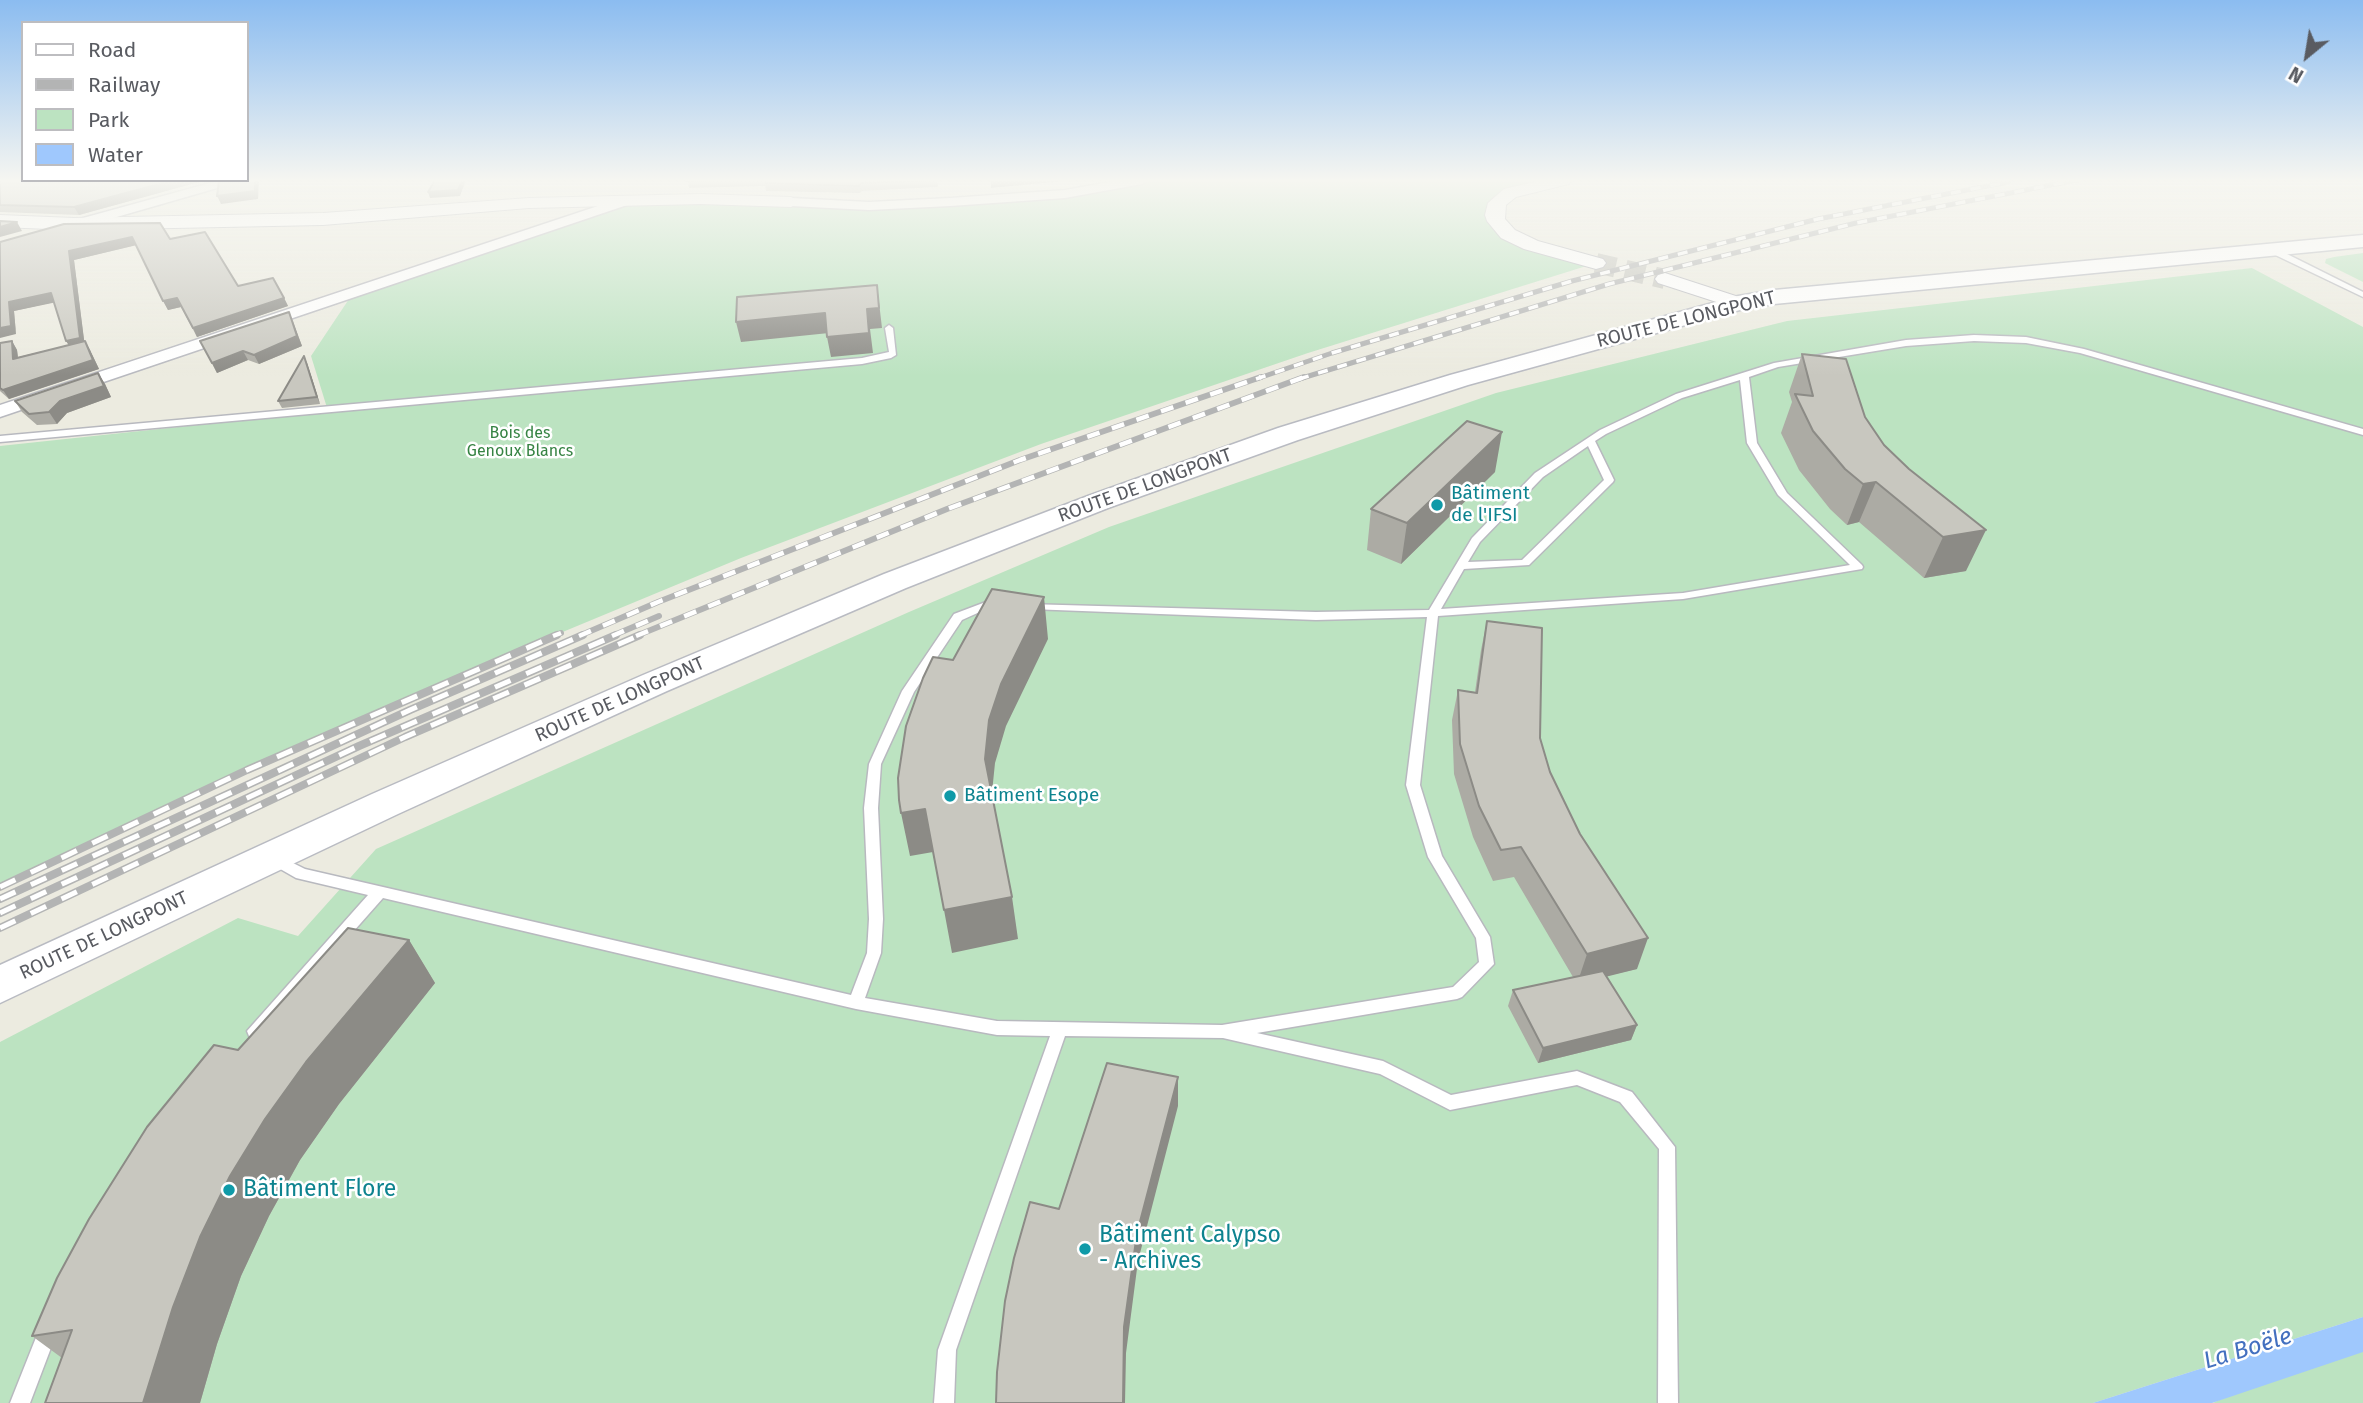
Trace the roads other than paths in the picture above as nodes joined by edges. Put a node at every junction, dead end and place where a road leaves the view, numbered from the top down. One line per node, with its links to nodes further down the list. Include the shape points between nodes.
1 (493, 245): 11 (street)
2 (1533, 245): 5 (street)
3 (2317, 245): 4 (main road, ROUTE DE LONGPONT)
4 (2270, 249): 7 (lane); 8 (main road, ROUTE DE LONGPONT)
5 (1597, 263)
6 (1665, 279): 8 (street)
7 (2363, 295)
8 (1738, 303): 17 (main road, ROUTE DE LONGPONT, via 1459,380 1288,434 1098,502 895,581 655,683)
9 (889, 328): 13 (lane, via 893,353 862,361)
10 (1744, 375): 12 (lane, via 1906,343 2026,340 2081,351); 14 (lane, via 1679,396); 16 (lane, via 1752,443 1783,495 1858,567 1684,596)
11 (0, 411)
12 (2363, 432)
13 (0, 439)
14 (1590, 440): 15 (lane, via 1539,475 1476,540); 15 (lane, via 1609,480 1525,563)
15 (1460, 566): 16 (lane)
16 (1433, 612): 20 (lane, via 1316,616 991,603 958,617 908,691 875,764 871,808 874,953); 22 (lane, via 1413,785 1436,857 1483,937 1487,964 1457,993)
17 (272, 857): 18 (lane, via 301,874); 19 (main road, ROUTE DE LONGPONT)
18 (379, 893): 20 (lane); 23 (lane)
19 (0, 985)
20 (856, 1003): 21 (lane, via 997,1028)
21 (1060, 1029): 22 (lane); 26 (lane, via 947,1350)
22 (1222, 1032): 27 (lane, via 1383,1068 1450,1103 1577,1078 1626,1097 1667,1147)
23 (242, 1046)
24 (53, 1318): 25 (lane)
25 (20, 1403)
26 (944, 1403)
27 (1668, 1403)

